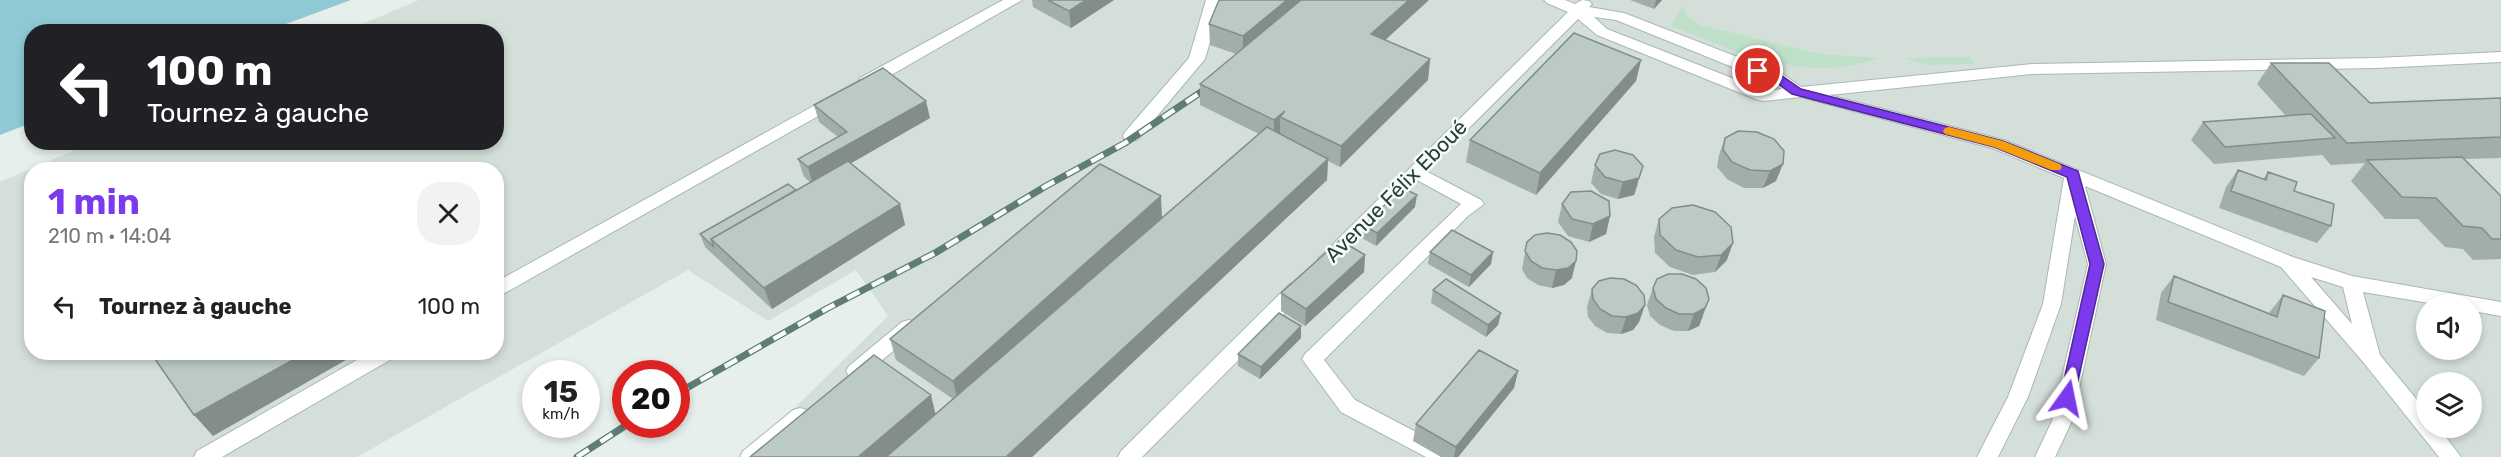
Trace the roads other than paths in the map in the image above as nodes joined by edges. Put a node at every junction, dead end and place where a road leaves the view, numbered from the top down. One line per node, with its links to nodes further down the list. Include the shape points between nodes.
1 (1014, 0): 12 (street)
2 (1214, 0): 7 (street, via 1197,59)
3 (1552, 0): 4 (street)
4 (1582, 5): 6 (street, via 1602,32 1764,96); 8 (street, Avenue Félix Eboué)
5 (2501, 57): 6 (street, via 2032,69)
6 (1796, 92): 9 (street, via 1998,144)
7 (1131, 136)
8 (1415, 172): 23 (street, Avenue Félix Eboué); 24 (street, via 1475,204 1462,212 1312,359 1348,406)
9 (2073, 174): 10 (street); 25 (street, via 2052,304 2018,397); 26 (street, via 2097,264 2062,421)
10 (2286, 262): 11 (street); 15 (street)
11 (2352, 283): 13 (street); 15 (street)
12 (504, 287)
13 (2501, 309)
14 (927, 311): 17 (street)
15 (2371, 358): 19 (street)
16 (374, 360): 21 (street)
17 (839, 384)
18 (813, 406): 22 (street)
19 (2416, 413)
20 (2436, 438): 27 (street)
21 (204, 457)
22 (750, 457)
23 (1128, 457)
24 (1445, 457)
25 (1987, 457)
26 (2046, 457)
27 (2451, 457)

